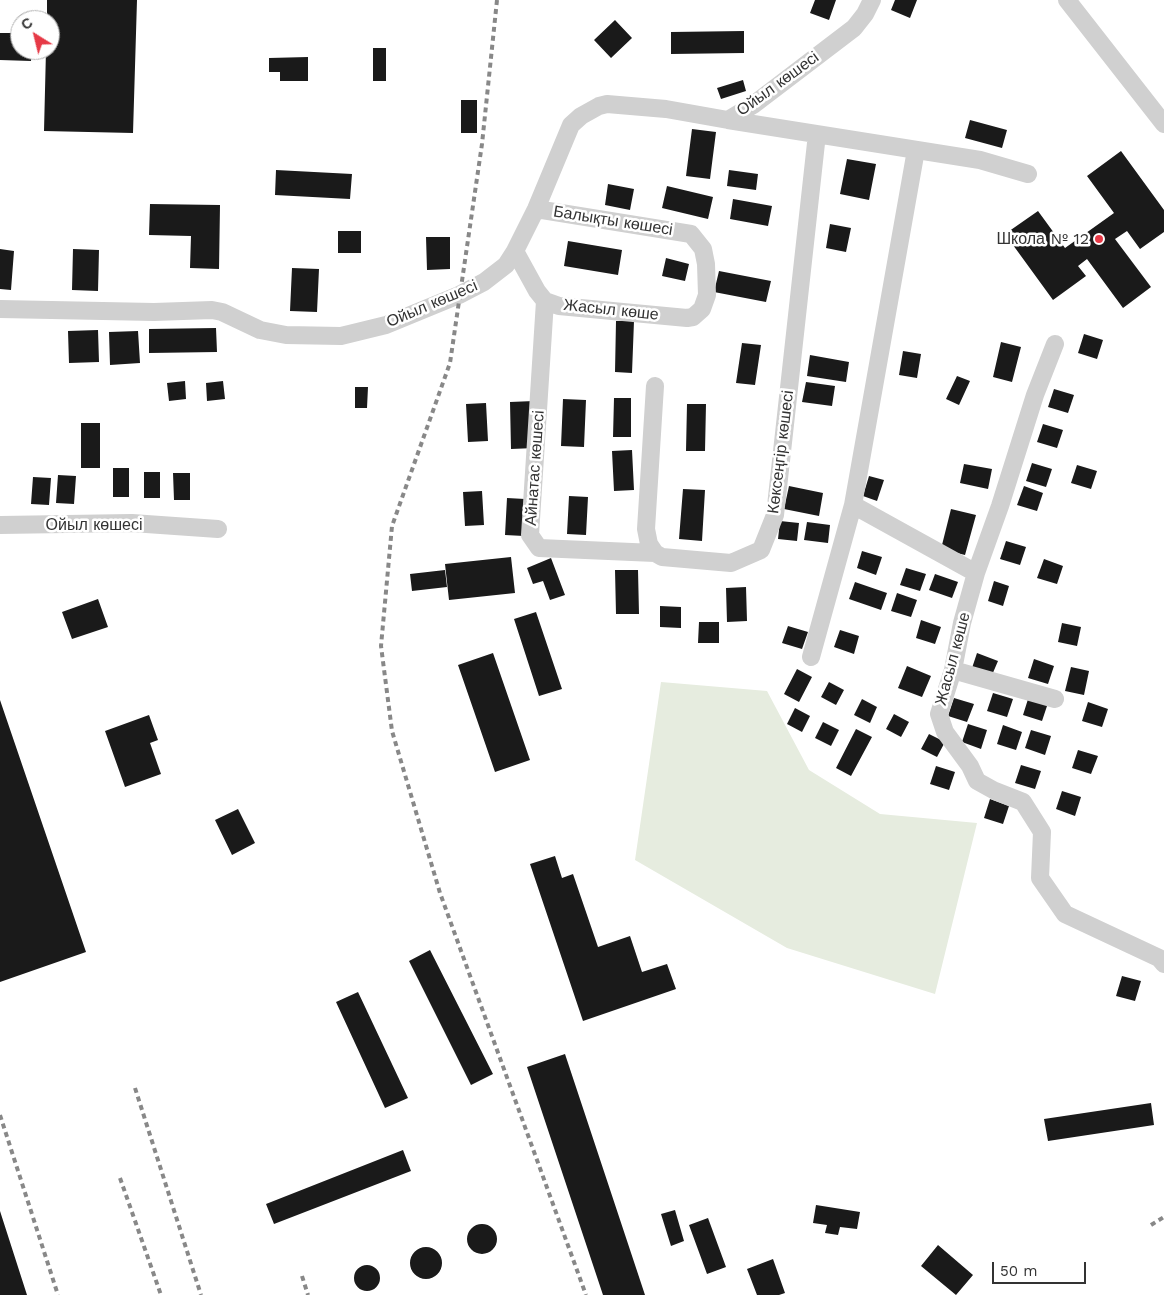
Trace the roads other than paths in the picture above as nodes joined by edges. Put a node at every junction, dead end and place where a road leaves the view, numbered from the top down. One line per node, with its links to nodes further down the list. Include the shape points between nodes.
1 (872, 0): 3 (street, Ойыл көшесі, via 854,28 753,105)
2 (1067, 0): 4 (street)
3 (728, 120): 5 (street); 8 (street, Ойыл көшесі, via 666,110 599,106 571,125)
4 (1164, 124)
5 (817, 134): 6 (street); 18 (street, Көксеңгір көшесі, via 775,515 761,550 731,563 672,559)
6 (916, 150): 7 (street, via 980,160); 15 (street)
7 (1028, 174)
8 (536, 209): 9 (street, Ойыл көшесі); 12 (street, Балықты көшесі, via 691,234 703,248 706,264 707,295)
9 (515, 251): 10 (street, Жасыл көше); 11 (street, Ойыл көшесі, via 506,265 459,295 386,325 341,336 286,336 260,330 212,310)
10 (545, 301): 12 (street, Жасыл көше, via 559,306 687,318 693,318); 18 (street, Айнатас көшесі, via 530,534 539,548)
11 (0, 309)
12 (702, 309)
13 (1055, 344): 19 (street, Жасыл көше)
14 (656, 386): 18 (street, via 646,529)
15 (853, 505): 19 (street); 20 (street)
16 (0, 525): 17 (street, Ойыл көшесі, via 132,523)
17 (218, 529)
18 (655, 553)
19 (976, 573): 21 (street, Жасыл көше)
20 (811, 656)
21 (952, 670): 22 (street); 23 (street, Жасыл көше, via 939,714 945,732 977,781 1023,802 1033,817 1042,832 1040,878 1065,914 1159,958)
22 (1055, 699)
23 (1164, 964)

